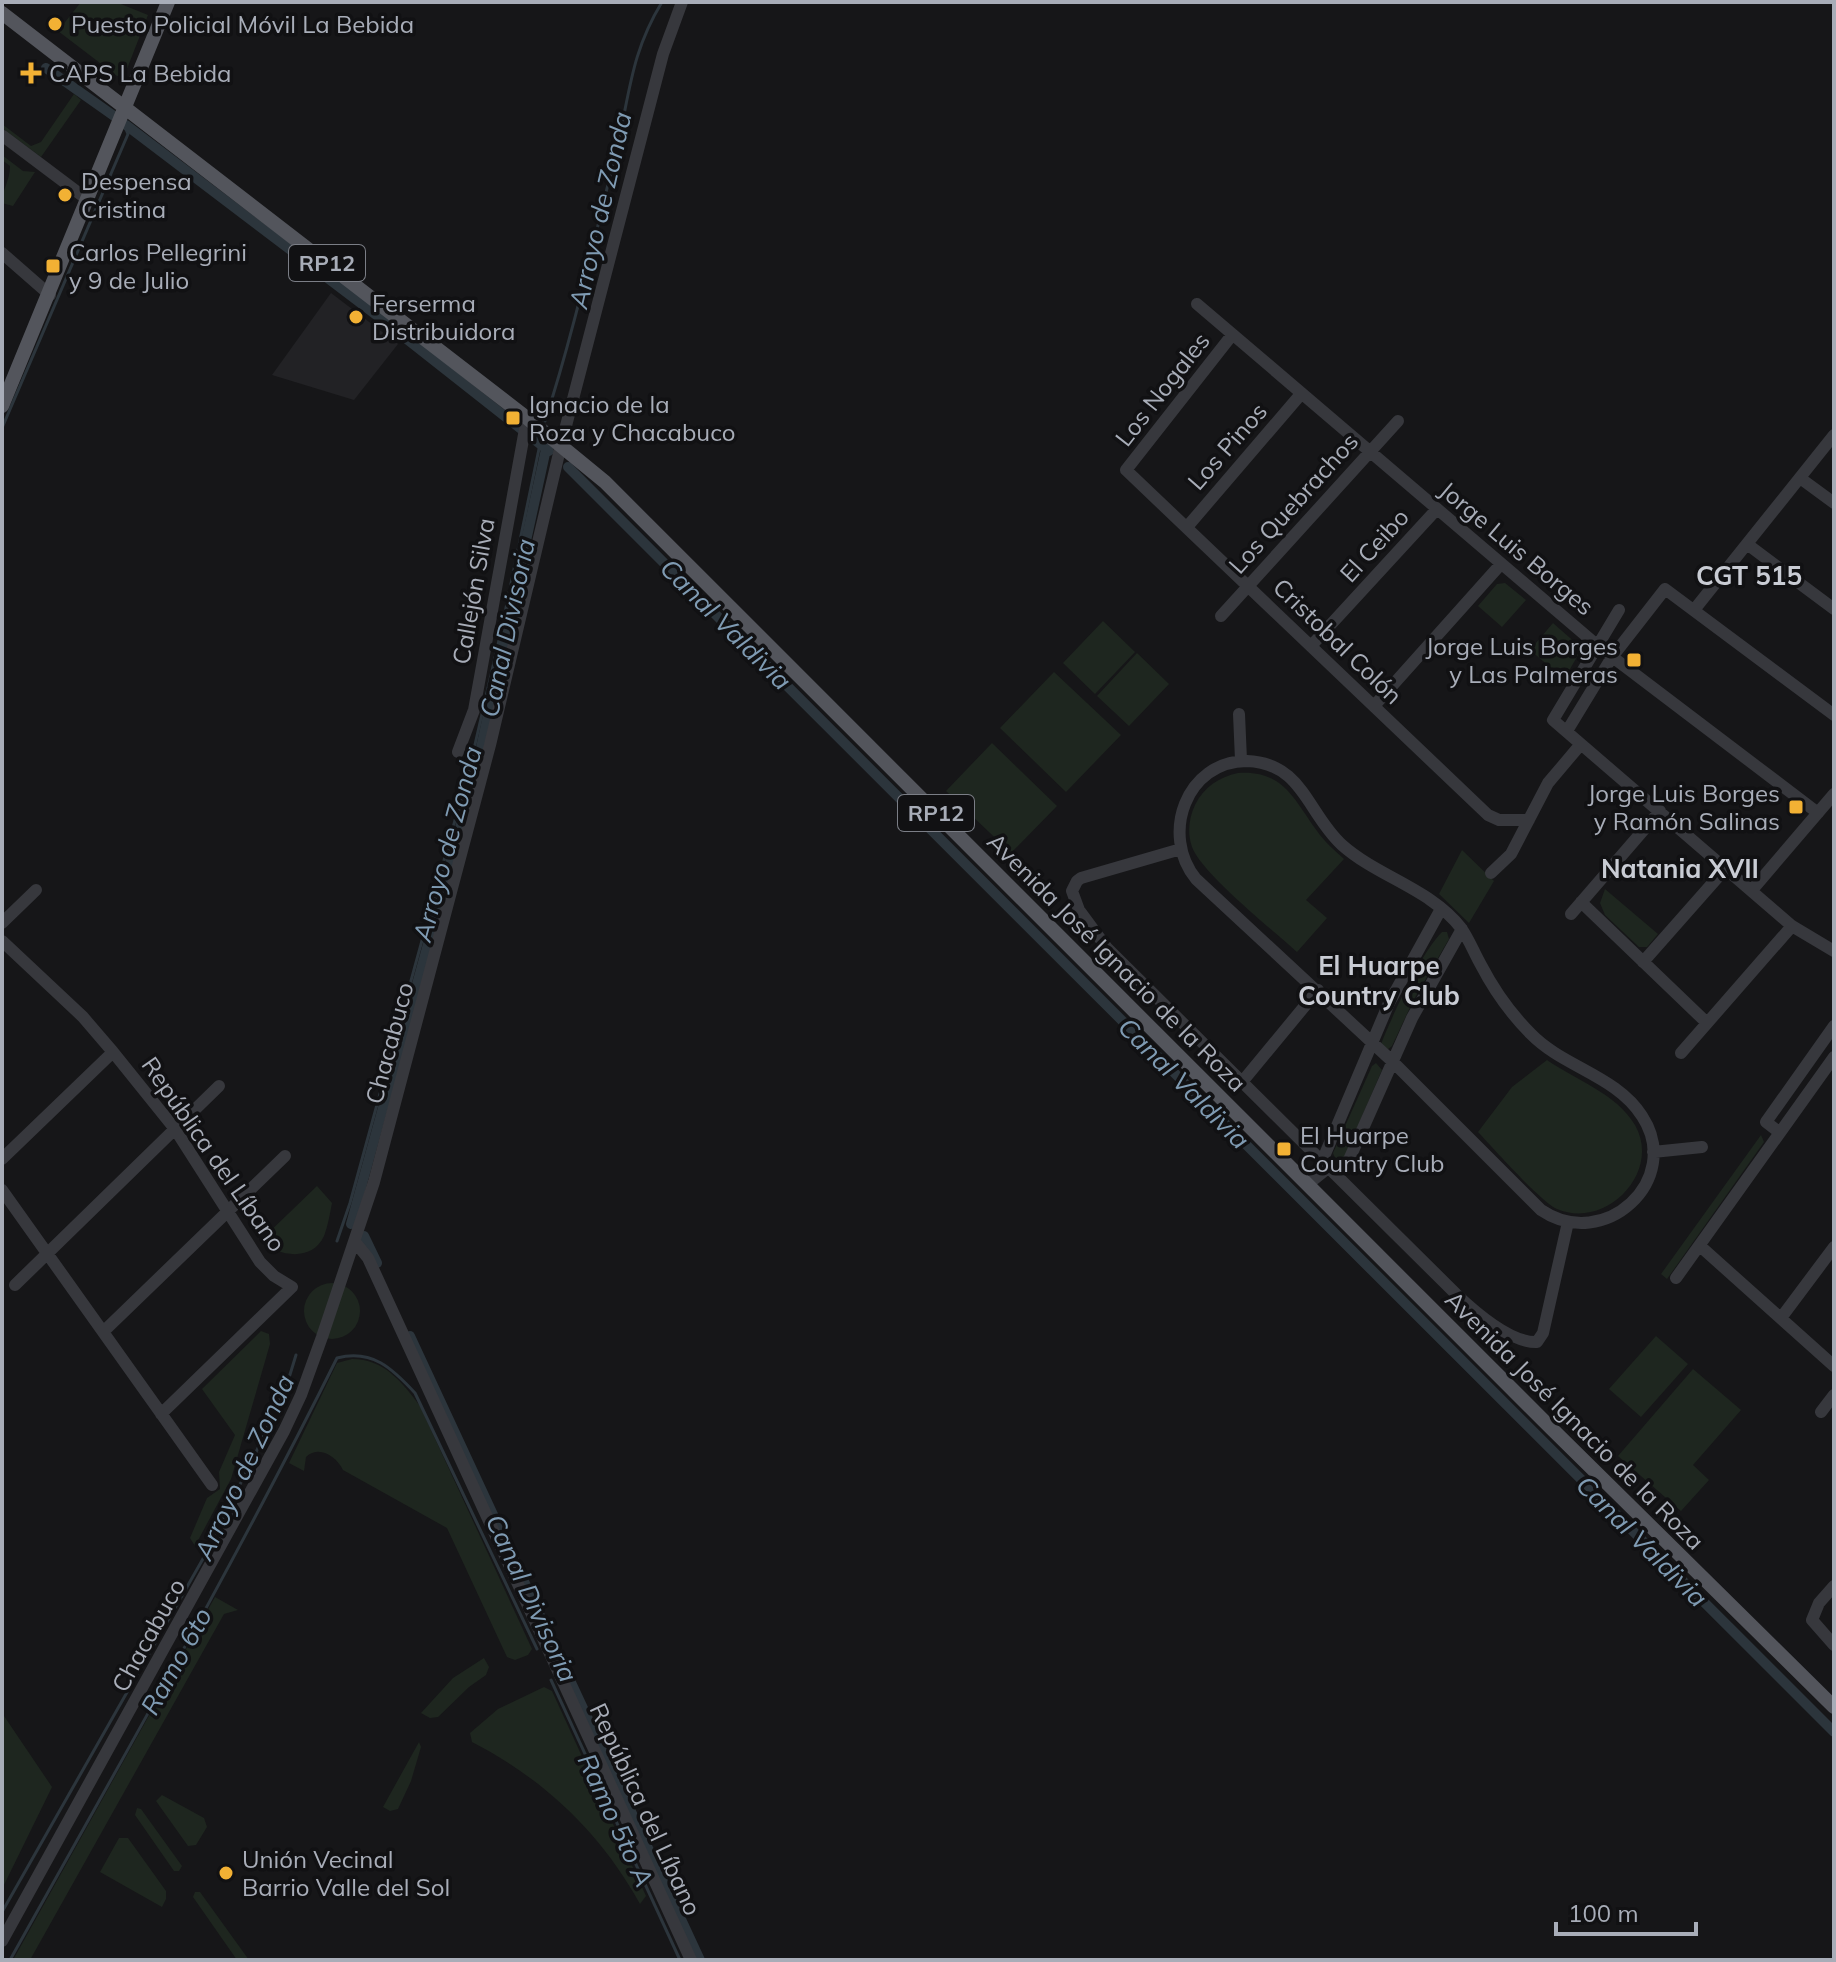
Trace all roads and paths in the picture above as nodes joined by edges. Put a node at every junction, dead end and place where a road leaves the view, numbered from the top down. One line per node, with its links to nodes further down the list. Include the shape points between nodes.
1 (168, 2): 4 (main road)
2 (682, 2): 16 (street, Chacabuco, via 663,54)
3 (2, 13): 4 (main road, Avenida José Ignacio de la Roza / RP12)
4 (126, 107): 6 (main road); 14 (main road, Avenida José Ignacio de la Roza / RP12)
5 (3, 136): 6 (street)
6 (88, 200): 8 (main road)
7 (2, 253): 8 (street)
8 (50, 295): 12 (main road)
9 (1197, 304): 10 (street, Jorge Luis Borges)
10 (1232, 335): 11 (street, Jorge Luis Borges); 18 (street, Los Nogales)
11 (1301, 394): 17 (street, Jorge Luis Borges); 22 (street, Los Pinos)
12 (2, 406)
13 (1398, 421): 17 (street, Los Quebrachos)
14 (526, 427): 16 (main road, Avenida José Ignacio de la Roza / RP12); 38 (street, Callejón Silva, via 474,710)
15 (1834, 435): 19 (street)
16 (561, 445): 76 (main road, Avenida José Ignacio de la Roza / RP12, via 615,490); 80 (street, Chacabuco, via 447,912)
17 (1370, 452): 21 (street, Jorge Luis Borges); 25 (street, Los Quebrachos)
18 (1126, 470): 22 (street, Cristobal Colón)
19 (1800, 478): 20 (street); 23 (street)
20 (1834, 503)
21 (1437, 509): 24 (street, Jorge Luis Borges); 30 (street, El Ceibo)
22 (1187, 527): 25 (street, Cristobal Colón)
23 (1747, 544): 26 (street); 28 (street)
24 (1501, 564): 31 (street, Jorge Luis Borges); 33 (street)
25 (1248, 586): 29 (street, Los Quebrachos); 30 (street, Cristobal Colón)
26 (1834, 609)
27 (1619, 610): 31 (street)
28 (1694, 610): 32 (street, via 1665,589); 35 (street)
29 (1221, 616)
30 (1311, 646): 33 (street, Cristobal Colón)
31 (1598, 646): 32 (street, Jorge Luis Borges); 36 (street, via 1553,720)
32 (1612, 657): 36 (street); 42 (street, Jorge Luis Borges)
33 (1374, 706): 43 (street, Cristobal Colón, via 1492,818)
34 (1239, 714): 39 (street)
35 (1834, 715)
36 (1567, 731): 37 (street)
37 (1581, 744): 41 (street); 43 (street, via 1548,783)
38 (458, 752)
39 (1241, 760): 44 (street, via 1209,772 1190,793 1179,823); 50 (street, via 1269,764 1288,775 1340,843)
40 (1834, 794): 42 (street)
41 (1660, 811): 45 (street); 49 (street)
42 (1818, 813): 48 (street)
43 (1529, 820): 46 (street, via 1511,854)
44 (1181, 849): 58 (street, via 1196,879); 67 (street, via 1081,878 1074,885 1074,899 1107,948)
45 (1726, 868): 48 (street); 57 (street)
46 (1491, 873)
47 (36, 890): 52 (street)
48 (1752, 890): 53 (street)
49 (1581, 902): 51 (street); 57 (street)
50 (1441, 909): 54 (street); 62 (street, via 1389,1003)
51 (1571, 914)
52 (2, 923)
53 (1792, 926): 56 (street); 59 (street)
54 (1462, 929): 66 (street); 72 (street, via 1510,1011 1542,1045 1624,1095 1643,1116)
55 (2, 941): 63 (street, República del Líbano)
56 (1834, 951)
57 (1643, 962): 59 (street)
58 (1318, 990): 62 (street); 67 (street)
59 (1707, 1023): 64 (street)
60 (1834, 1026): 61 (street)
61 (1822, 1043): 65 (street); 70 (street, via 1766,1122)
62 (1374, 1045): 66 (street); 75 (street)
63 (113, 1052): 69 (street, República del Líbano); 74 (street)
64 (1681, 1053)
65 (1834, 1054): 70 (street)
66 (1392, 1061): 75 (street, via 1348,1162); 79 (street, via 1534,1203)
67 (1242, 1082): 75 (street)
68 (219, 1086): 69 (street)
69 (175, 1129): 78 (street, República del Líbano); 83 (street)
70 (1779, 1132): 81 (street)
71 (1702, 1147): 72 (street)
72 (1653, 1152): 79 (street, via 1650,1176 1623,1211 1597,1223)
73 (285, 1156): 78 (street)
74 (2, 1159)
75 (1326, 1165): 76 (street); 79 (street, via 1483,1319 1526,1341 1537,1342 1543,1333)
76 (1312, 1180): 95 (main road, Avenida José Ignacio de la Roza / RP12)
77 (2, 1190): 83 (street)
78 (227, 1213): 87 (street); 91 (street, República del Líbano, via 260,1262 292,1287)
79 (1568, 1222)
80 (355, 1242): 96 (street, Chacabuco, via 284,1431); 97 (street, República del Líbano, via 368,1258)
81 (1700, 1246): 84 (street); 86 (street)
82 (1834, 1247): 86 (street)
83 (47, 1253): 85 (street); 87 (street)
84 (1676, 1278)
85 (15, 1285)
86 (1781, 1318): 88 (street)
87 (103, 1332): 91 (street)
88 (1834, 1366)
89 (1834, 1395): 90 (street)
90 (1821, 1412)
91 (161, 1414): 92 (street)
92 (212, 1485)
93 (1834, 1586): 94 (street, via 1812,1620)
94 (1834, 1645)
95 (1834, 1707)
96 (2, 1941)
97 (691, 1960)

